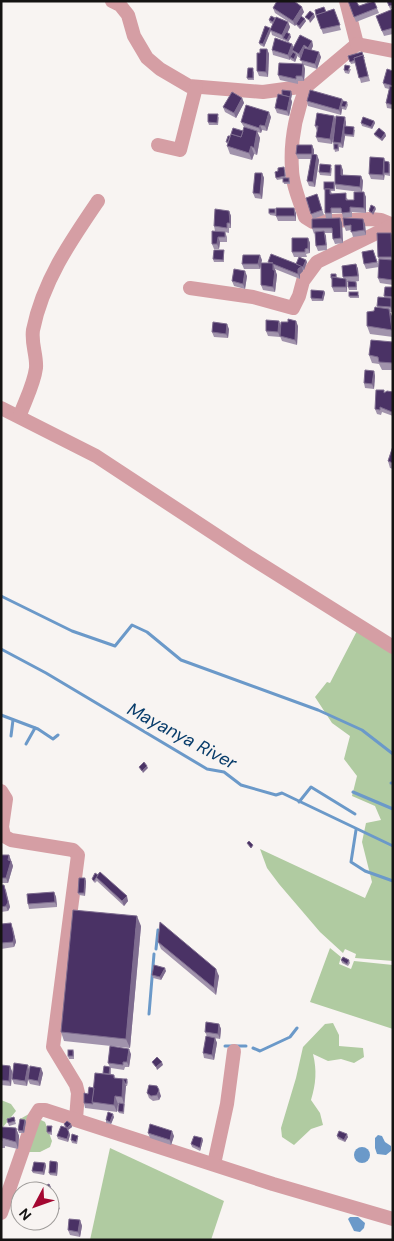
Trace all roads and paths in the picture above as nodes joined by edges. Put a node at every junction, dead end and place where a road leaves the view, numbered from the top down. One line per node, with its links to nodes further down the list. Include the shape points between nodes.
1 (112, 1): 6 (street, via 128,15 134,36 147,58 160,69)
2 (346, 1): 3 (street)
3 (357, 44): 4 (street); 5 (street)
4 (393, 50)
5 (307, 86): 6 (street, via 263,92); 9 (street, via 298,106 292,142 292,170 306,220 381,220)
6 (196, 87): 7 (street, via 180,150)
7 (158, 145)
8 (98, 201): 12 (street, via 70,241 45,287 32,343 36,366 34,377)
9 (393, 225): 10 (street, via 317,262 303,281 292,308 253,297)
10 (190, 288)
11 (1, 408): 12 (street)
12 (20, 416): 13 (street, via 96,456)
13 (393, 647)
14 (1, 791): 16 (street, via 6,799 4,836 11,840 73,850 78,855 53,1046 76,1085)
15 (234, 1051): 17 (street)
16 (76, 1120): 17 (street); 18 (street, via 39,1110)
17 (214, 1164): 19 (street)
18 (1, 1212)
19 (393, 1219)

